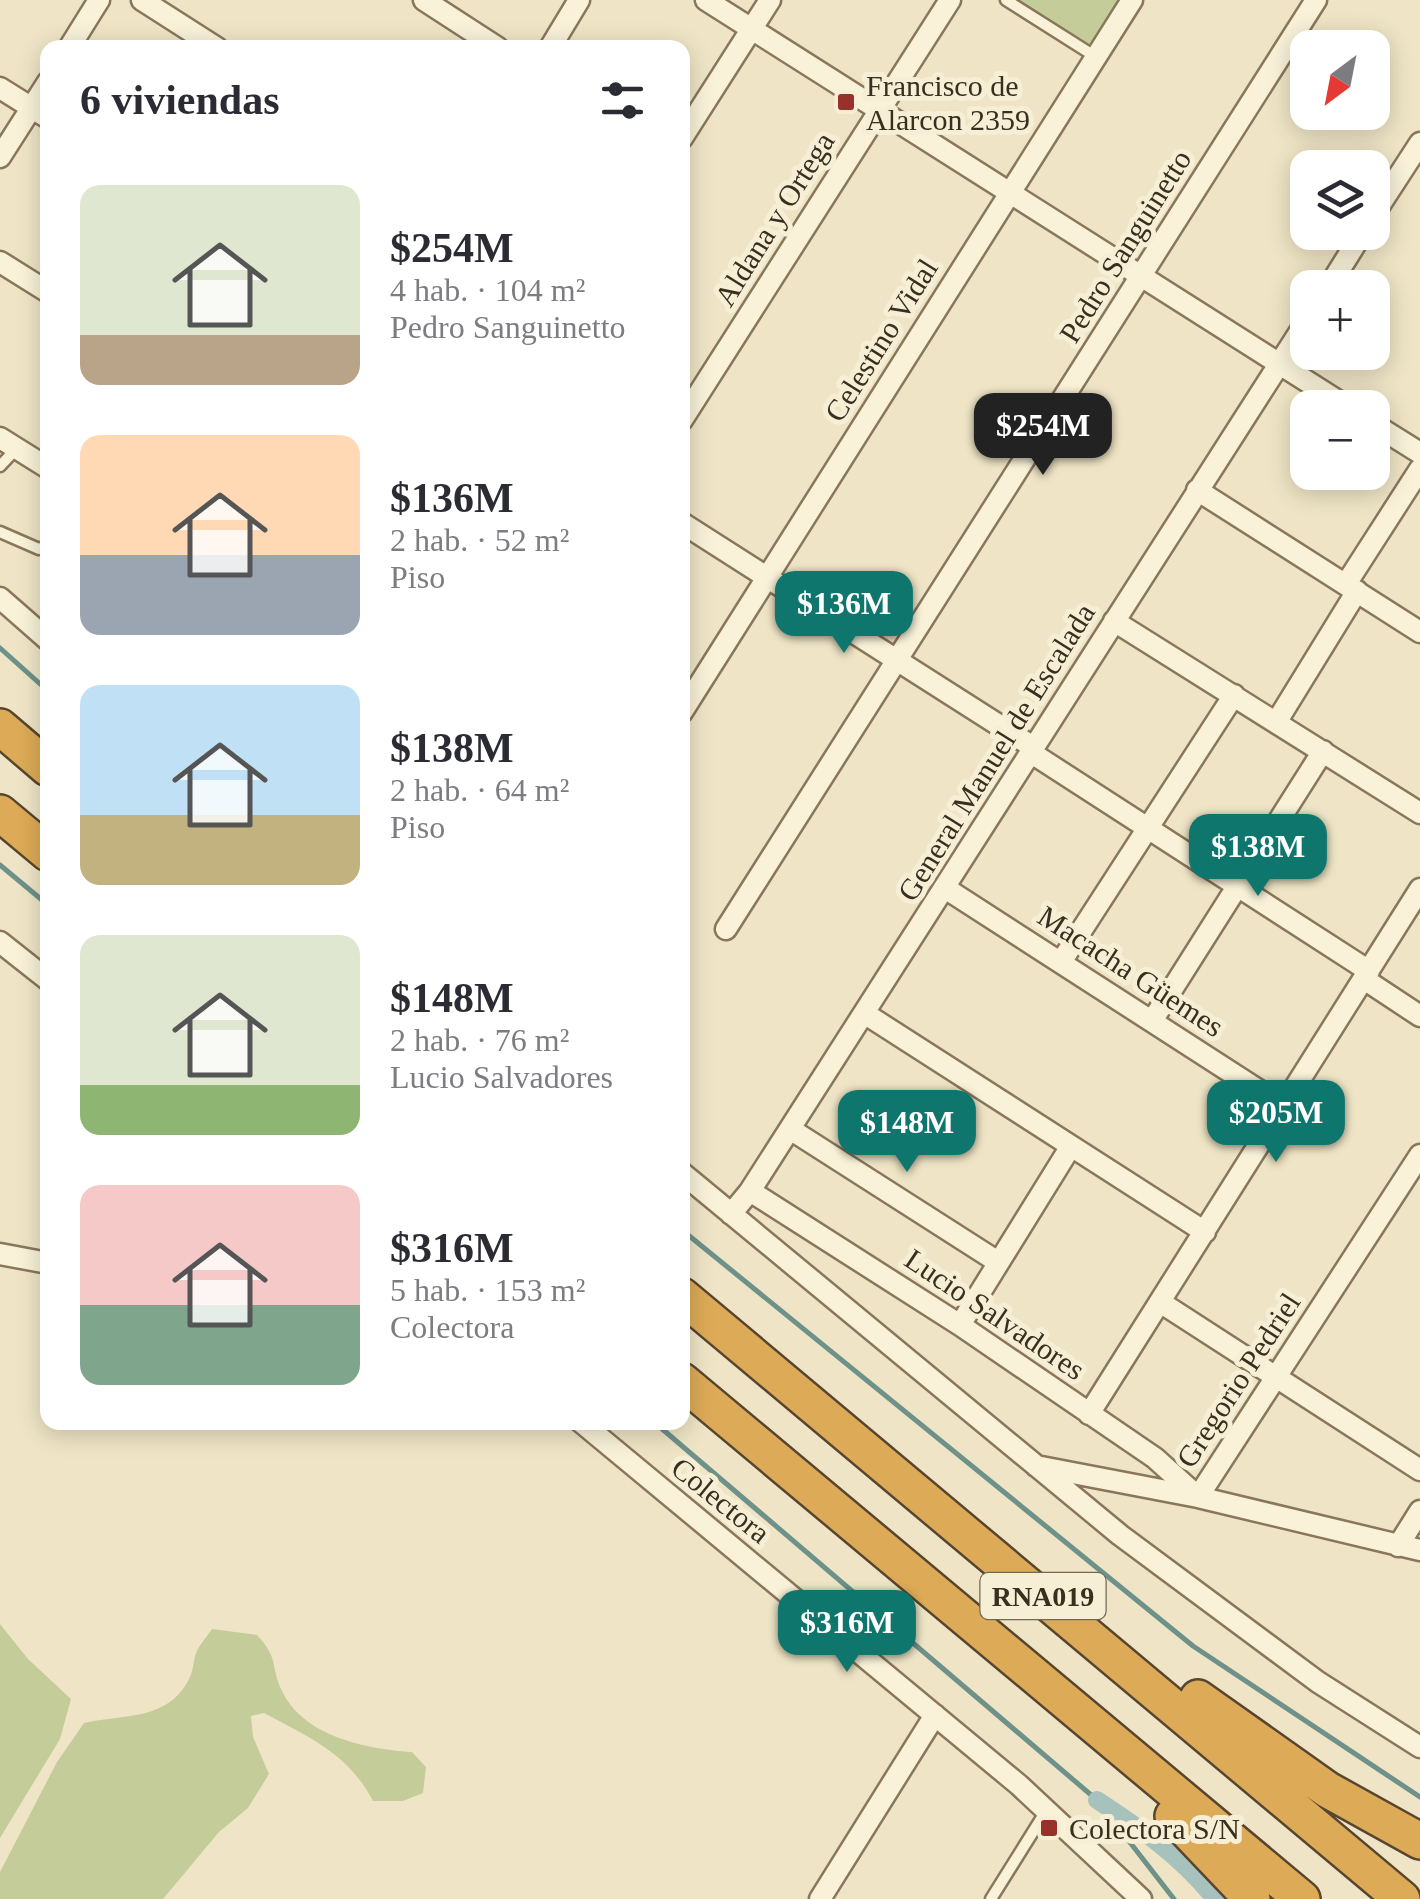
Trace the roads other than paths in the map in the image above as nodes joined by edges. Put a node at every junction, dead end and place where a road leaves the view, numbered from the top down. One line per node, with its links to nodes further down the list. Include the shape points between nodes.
1 (99, 0): 12 (street)
2 (142, 0): 13 (street)
3 (424, 0): 14 (street)
4 (580, 0): 15 (street)
5 (706, 0): 11 (street)
6 (770, 0): 11 (street)
7 (950, 0): 18 (street, Aldana y Ortega)
8 (1006, 0): 16 (lane)
9 (1132, 0): 16 (street, Celestino Vidal)
10 (1316, 0): 26 (street, Pedro Sanguinetto)
11 (752, 29): 18 (street); 20 (street)
12 (74, 40)
13 (204, 40)
14 (486, 40)
15 (555, 40)
16 (1096, 57): 24 (street, Celestino Vidal)
17 (0, 88): 19 (street)
18 (879, 109): 24 (street); 31 (street, Aldana y Ortega)
19 (40, 113): 22 (street)
20 (690, 126)
21 (1420, 143): 23 (street)
22 (0, 157)
23 (1390, 189)
24 (1009, 192): 26 (street); 42 (street, Celestino Vidal)
25 (0, 262): 27 (street)
26 (1141, 275): 29 (street); 48 (street, Pedro Sanguinetto)
27 (40, 287)
28 (1290, 346): 29 (street, General Manuel de Escalada)
29 (1279, 363): 30 (street); 38 (street, General Manuel de Escalada)
30 (1321, 390)
31 (690, 407)
32 (1390, 434): 34 (street)
33 (8, 443): 35 (street); 36 (lane)
34 (1420, 453)
35 (40, 463)
36 (0, 466)
37 (1420, 470): 43 (street)
38 (1197, 490): 43 (street); 45 (street, General Manuel de Escalada)
39 (690, 528): 42 (street)
40 (0, 532): 41 (lane)
41 (40, 550)
42 (768, 578): 48 (street); 50 (street, Celestino Vidal)
43 (1352, 588): 46 (street); 51 (street)
44 (0, 598): 47 (street)
45 (1114, 621): 49 (street); 53 (street, General Manuel de Escalada)
46 (1420, 632)
47 (40, 633)
48 (898, 661): 53 (street); 63 (street, Pedro Sanguinetto)
49 (1234, 696): 51 (street); 58 (street)
50 (690, 700)
51 (1277, 721): 54 (street)
52 (0, 727): 55 (highway)
53 (1032, 749): 58 (street); 61 (street, General Manuel de Escalada)
54 (1323, 751): 57 (street); 60 (street)
55 (40, 761)
56 (0, 813): 59 (highway)
57 (1420, 813)
58 (1148, 828): 60 (street); 65 (street)
59 (40, 846)
60 (1236, 886): 67 (street); 70 (street)
61 (945, 888): 65 (street, Macacha Güemes); 68 (street, General Manuel de Escalada)
62 (1420, 889): 67 (street)
63 (726, 929)
64 (0, 942): 66 (street)
65 (1061, 962): 70 (street, Macacha Güemes)
66 (40, 974)
67 (1367, 975): 69 (street); 71 (street)
68 (864, 1014): 72 (street, General Manuel de Escalada); 73 (street)
69 (1420, 1016)
70 (1152, 1021): 71 (street, Macacha Güemes)
71 (1283, 1106): 78 (street)
72 (790, 1129): 76 (street, General Manuel de Escalada); 81 (street)
73 (1071, 1146): 78 (street); 81 (street)
74 (1420, 1155): 85 (street, Gregorio Pedriel)
75 (690, 1180): 77 (street)
76 (750, 1191): 77 (street, General Manuel de Escalada); 84 (street, Lucio Salvadores)
77 (731, 1214): 89 (street)
78 (1205, 1232): 82 (street)
79 (0, 1254): 80 (street)
80 (40, 1262)
81 (998, 1262): 84 (street)
82 (1160, 1302): 85 (street); 87 (street)
83 (690, 1303): 90 (highway, RNA019)
84 (960, 1324): 87 (street, Lucio Salvadores)
85 (1275, 1378): 91 (street); 92 (street, Gregorio Pedriel)
86 (690, 1388): 96 (highway, RNA019)
87 (1089, 1414): 92 (street, Lucio Salvadores, via 1156,1458)
88 (591, 1430): 97 (street, Colectora)
89 (1034, 1465): 92 (street, Gregorio Pedriel); 98 (street, via 1318,1682)
90 (891, 1468): 100 (highway, via 1038,1569 1268,1749); 106 (highway, RNA019)
91 (1420, 1470)
92 (1198, 1497): 94 (street)
93 (1420, 1511): 94 (street)
94 (1398, 1546): 95 (street)
95 (1420, 1550)
96 (1075, 1708): 104 (highway); 105 (highway, RNA019)
97 (936, 1715): 99 (street, Colectora); 101 (street)
98 (1420, 1746)
99 (1047, 1810): 102 (lane); 103 (street, Colectora)
100 (1420, 1841)
101 (820, 1899)
102 (991, 1899)
103 (1141, 1899)
104 (1252, 1899)
105 (1302, 1899)
106 (1402, 1899)

